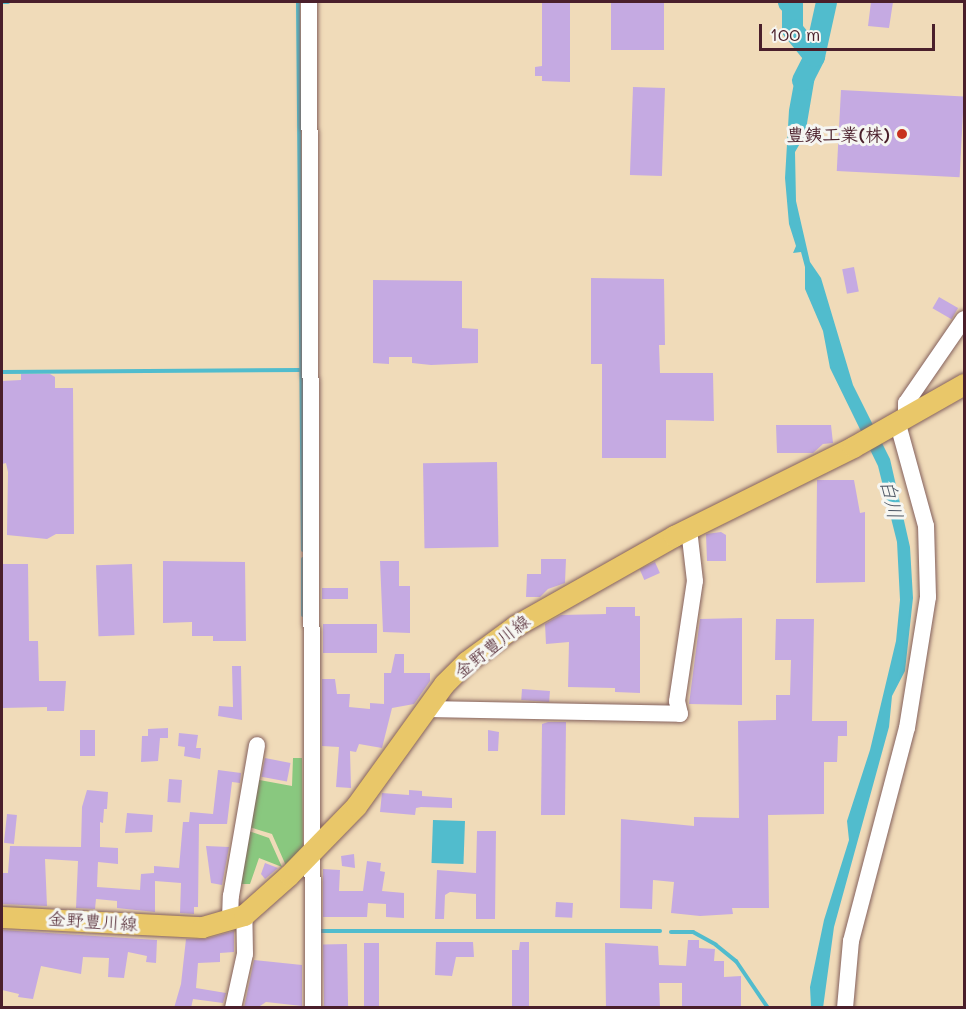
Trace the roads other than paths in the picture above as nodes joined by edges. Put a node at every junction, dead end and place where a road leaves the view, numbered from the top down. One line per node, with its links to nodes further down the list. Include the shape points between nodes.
1 (309, 2): 8 (street)
2 (964, 319): 4 (street)
3 (964, 384): 4 (main road, 金野豊川線)
4 (897, 420): 5 (main road, 金野豊川線, via 853,447); 13 (street, via 926,526 928,597 908,728 851,941)
5 (689, 530): 6 (main road, 金野豊川線, via 568,593 515,626 466,662); 6 (street, via 695,581 677,701 680,714)
6 (427, 709): 8 (main road, 金野豊川線, via 356,806)
7 (257, 745): 10 (street, via 234,876)
8 (312, 853): 10 (main road, 金野豊川線); 12 (street)
9 (2, 917): 10 (main road, 金野豊川線, via 202,927)
10 (237, 917): 11 (street, via 245,954)
11 (233, 1008)
12 (313, 1008)
13 (845, 1008)

